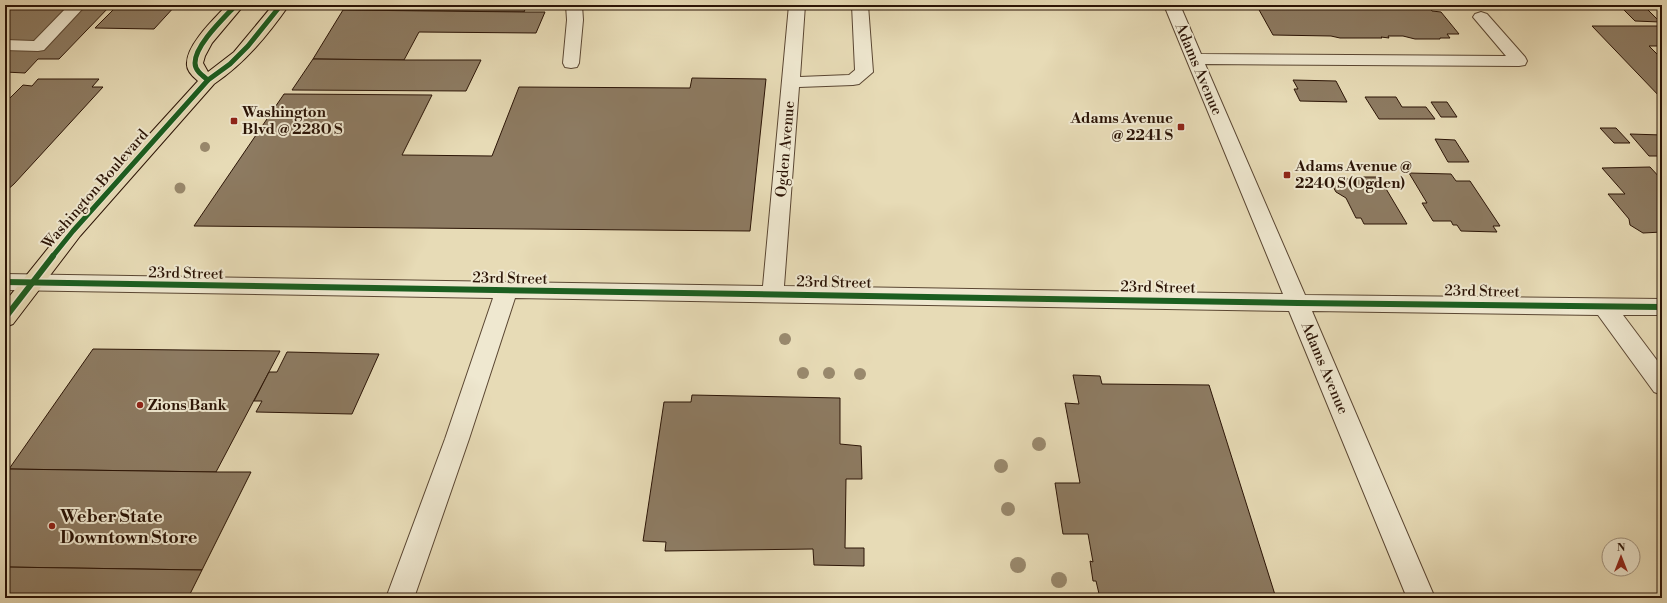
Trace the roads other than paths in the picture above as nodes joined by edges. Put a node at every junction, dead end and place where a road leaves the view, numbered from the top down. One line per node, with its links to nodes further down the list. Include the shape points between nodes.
1 (78, 5): 9 (street, via 38,46)
2 (236, 5): 12 (main road, via 196,55 197,70)
3 (281, 5): 12 (main road, Washington Boulevard, via 242,55)
4 (574, 5): 11 (street)
5 (797, 5): 13 (street, Ogden Avenue)
6 (860, 5): 13 (street, via 864,72 853,80)
7 (1172, 5): 10 (street, Adams Avenue)
8 (1481, 17): 10 (street, via 1519,61)
9 (5, 45)
10 (1195, 59): 18 (street, Adams Avenue)
11 (571, 63)
12 (208, 80): 15 (main road, Washington Boulevard, via 73,231)
13 (791, 82): 17 (street, Ogden Avenue)
14 (5, 282): 15 (street, 23rd Street)
15 (34, 283): 16 (street, 23rd Street); 21 (main road, Washington Boulevard)
16 (506, 291): 17 (street, 23rd Street); 23 (street)
17 (773, 294): 18 (street, 23rd Street)
18 (1298, 303): 19 (street, 23rd Street); 24 (street, Adams Avenue)
19 (1604, 306): 20 (street, 23rd Street); 22 (street)
20 (1662, 307)
21 (5, 318)
22 (1662, 385)
23 (400, 598)
24 (1421, 598)

